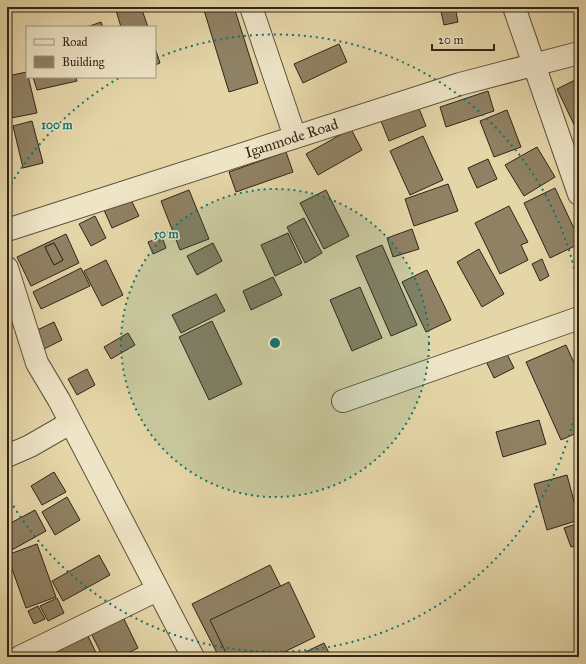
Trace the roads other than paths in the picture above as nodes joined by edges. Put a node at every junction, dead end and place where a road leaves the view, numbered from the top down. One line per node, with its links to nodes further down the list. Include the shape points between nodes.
1 (251, 7): 5 (street)
2 (514, 7): 4 (street)
3 (579, 53): 4 (street, Iganmode Road)
4 (534, 65): 5 (street, Iganmode Road, via 460,84); 6 (street)
5 (295, 137): 7 (street, Iganmode Road)
6 (579, 194)
7 (7, 230)
8 (7, 268): 11 (street, via 37,363)
9 (579, 318): 10 (street)
10 (343, 401)
11 (70, 423): 12 (street); 13 (street)
12 (7, 456)
13 (157, 590): 14 (street); 15 (street)
14 (20, 657)
15 (193, 657)

